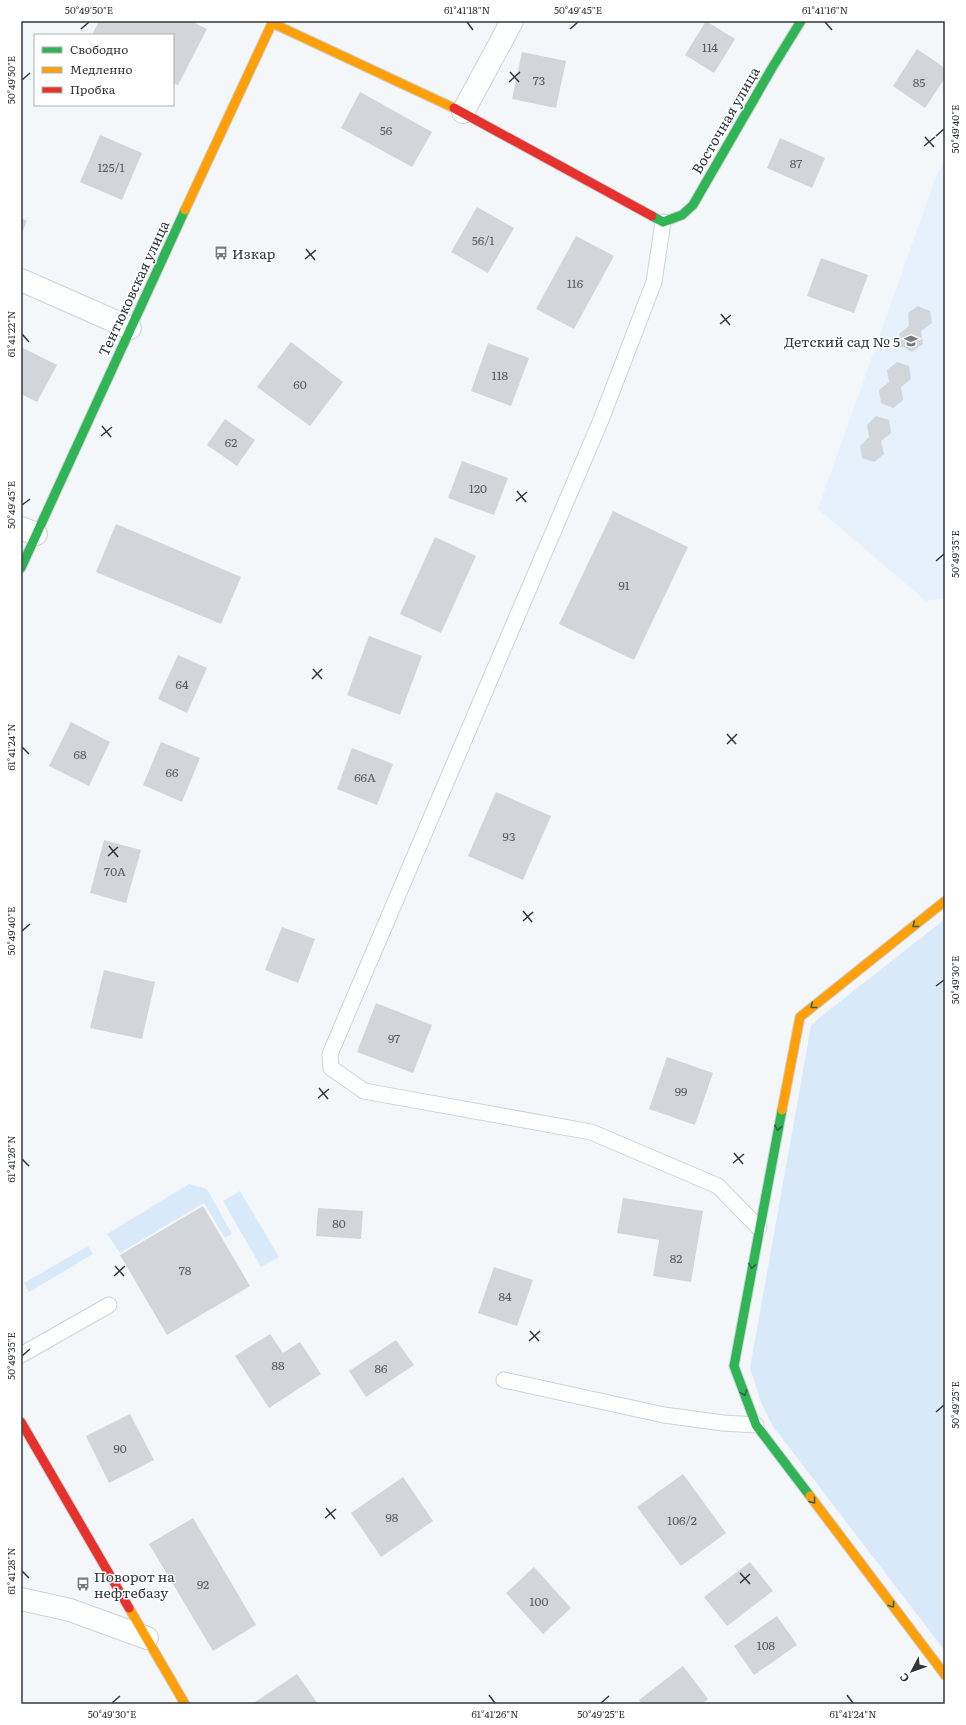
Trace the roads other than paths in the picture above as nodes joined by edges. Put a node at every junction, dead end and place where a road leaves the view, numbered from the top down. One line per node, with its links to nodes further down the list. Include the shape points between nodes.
1 (512, 21): 4 (street)
2 (801, 21): 5 (street, Восточная улица, via 693,205 682,214)
3 (270, 22): 4 (street); 7 (street, Тентюковская улица)
4 (463, 112): 5 (street)
5 (664, 222): 11 (lane, via 654,282 601,420 330,1054 331,1068 364,1091 591,1132 718,1186)
6 (21, 280): 7 (street)
7 (130, 328): 8 (street, Тентюковская улица)
8 (28, 531): 9 (street, Тентюковская улица)
9 (21, 568)
10 (945, 901): 11 (street, one-way to 11, via 800,1017)
11 (759, 1228): 16 (street, one-way to 16, via 734,1366)
12 (109, 1305): 13 (lane)
13 (21, 1354)
14 (504, 1380): 16 (lane, via 664,1415)
15 (21, 1422): 18 (street)
16 (756, 1425): 19 (street, one-way to 19)
17 (21, 1599): 18 (street, via 70,1610)
18 (147, 1638): 20 (street)
19 (945, 1675)
20 (185, 1704)

